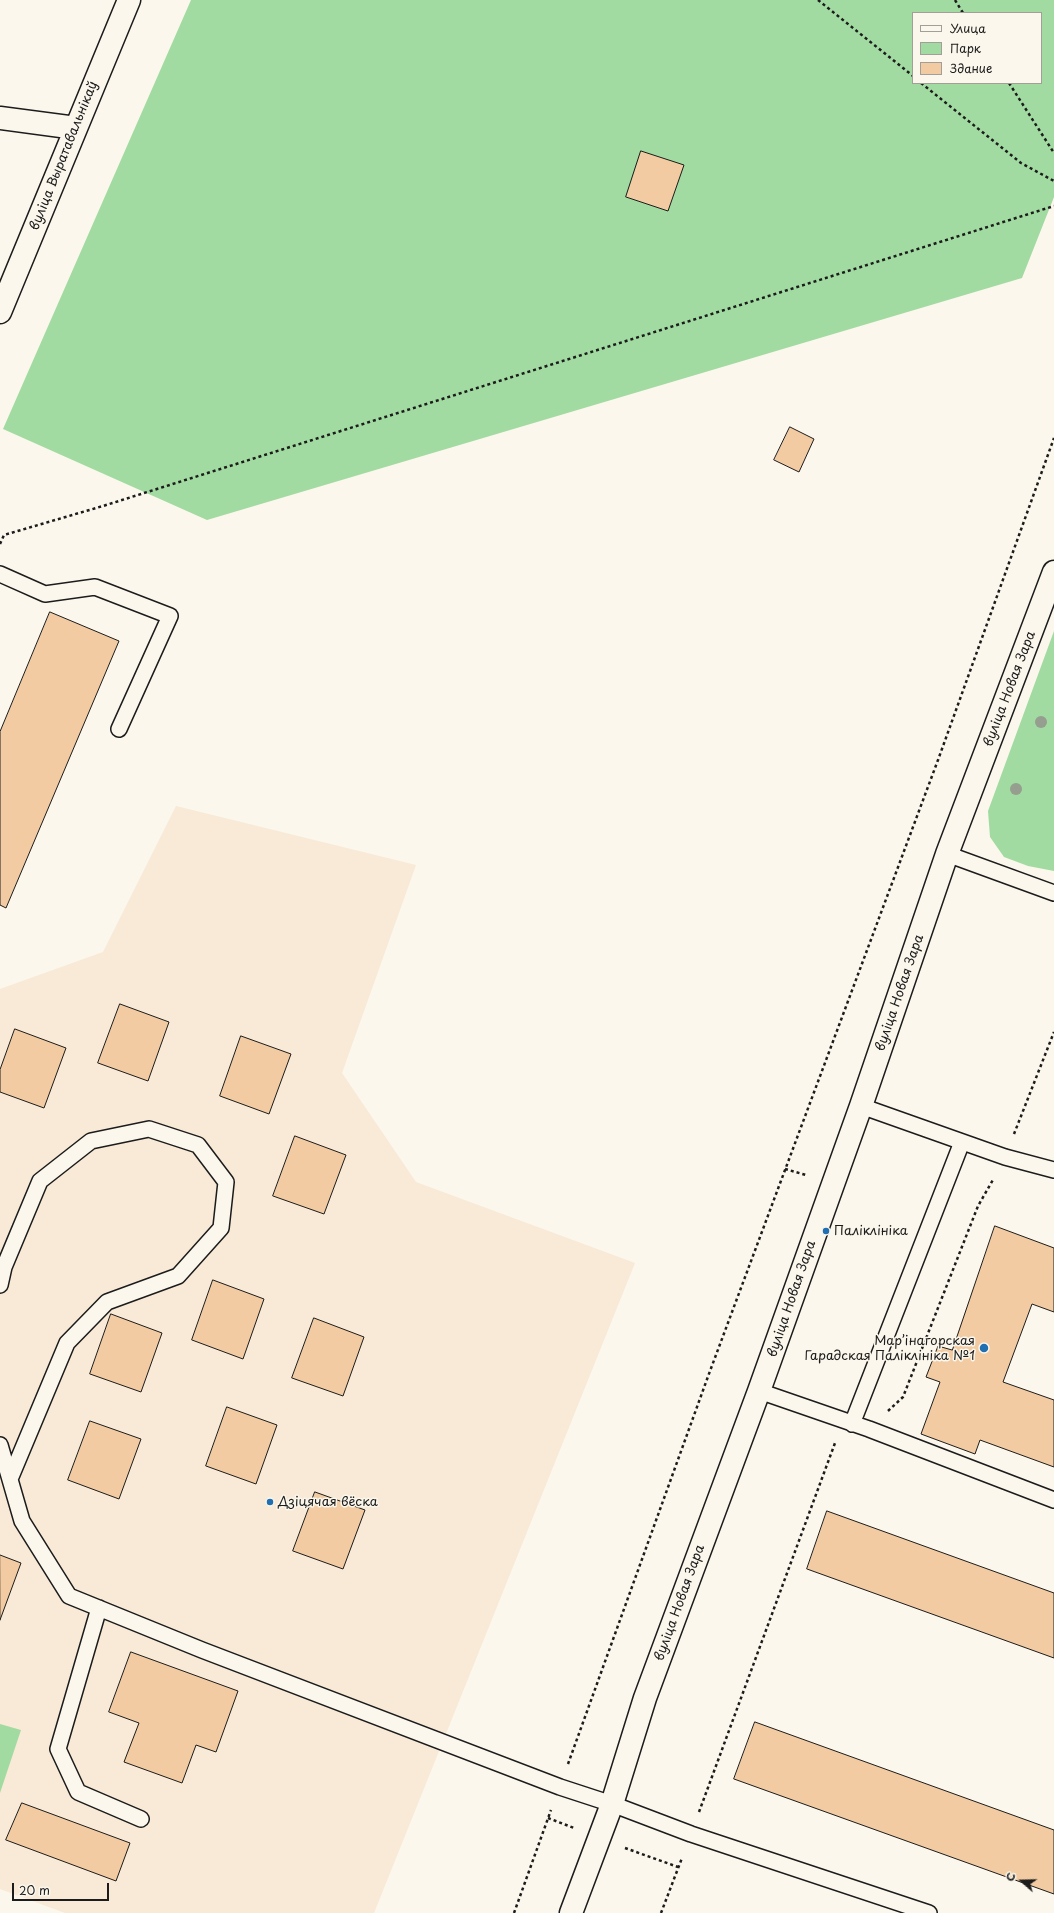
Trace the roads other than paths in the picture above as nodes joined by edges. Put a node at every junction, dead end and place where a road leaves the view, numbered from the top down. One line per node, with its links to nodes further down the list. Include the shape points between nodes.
1 (129, 0): 3 (street, вуліца Выратавальнікаў)
2 (0, 118): 3 (street)
3 (76, 128): 4 (street, вуліца Выратавальнікаў)
4 (0, 312)
5 (1054, 572): 8 (street, вуліца Новая Зара)
6 (0, 574): 7 (lane, via 44,594 95,587 170,616)
7 (119, 729)
8 (947, 854): 9 (lane); 10 (street, вуліца Новая Зара)
9 (1054, 893)
10 (861, 1106): 11 (lane); 14 (street, вуліца Новая Зара)
11 (962, 1142): 12 (lane); 15 (lane)
12 (1054, 1170)
13 (0, 1285): 17 (lane, via 4,1267 40,1180 91,1141 149,1130 198,1145 226,1182 221,1228 178,1276 107,1302 67,1343)
14 (759, 1392): 15 (lane); 20 (street, вуліца Новая Зара, via 645,1698)
15 (852, 1424): 18 (lane)
16 (0, 1445): 17 (lane)
17 (10, 1479): 19 (lane, via 22,1521 69,1596)
18 (1054, 1500)
19 (99, 1608): 20 (lane, via 560,1787); 21 (lane, via 58,1749 78,1792)
20 (612, 1804): 22 (street, вуліца Новая Зара); 23 (lane, via 691,1834)
21 (141, 1818)
22 (572, 1913)
23 (929, 1913)

